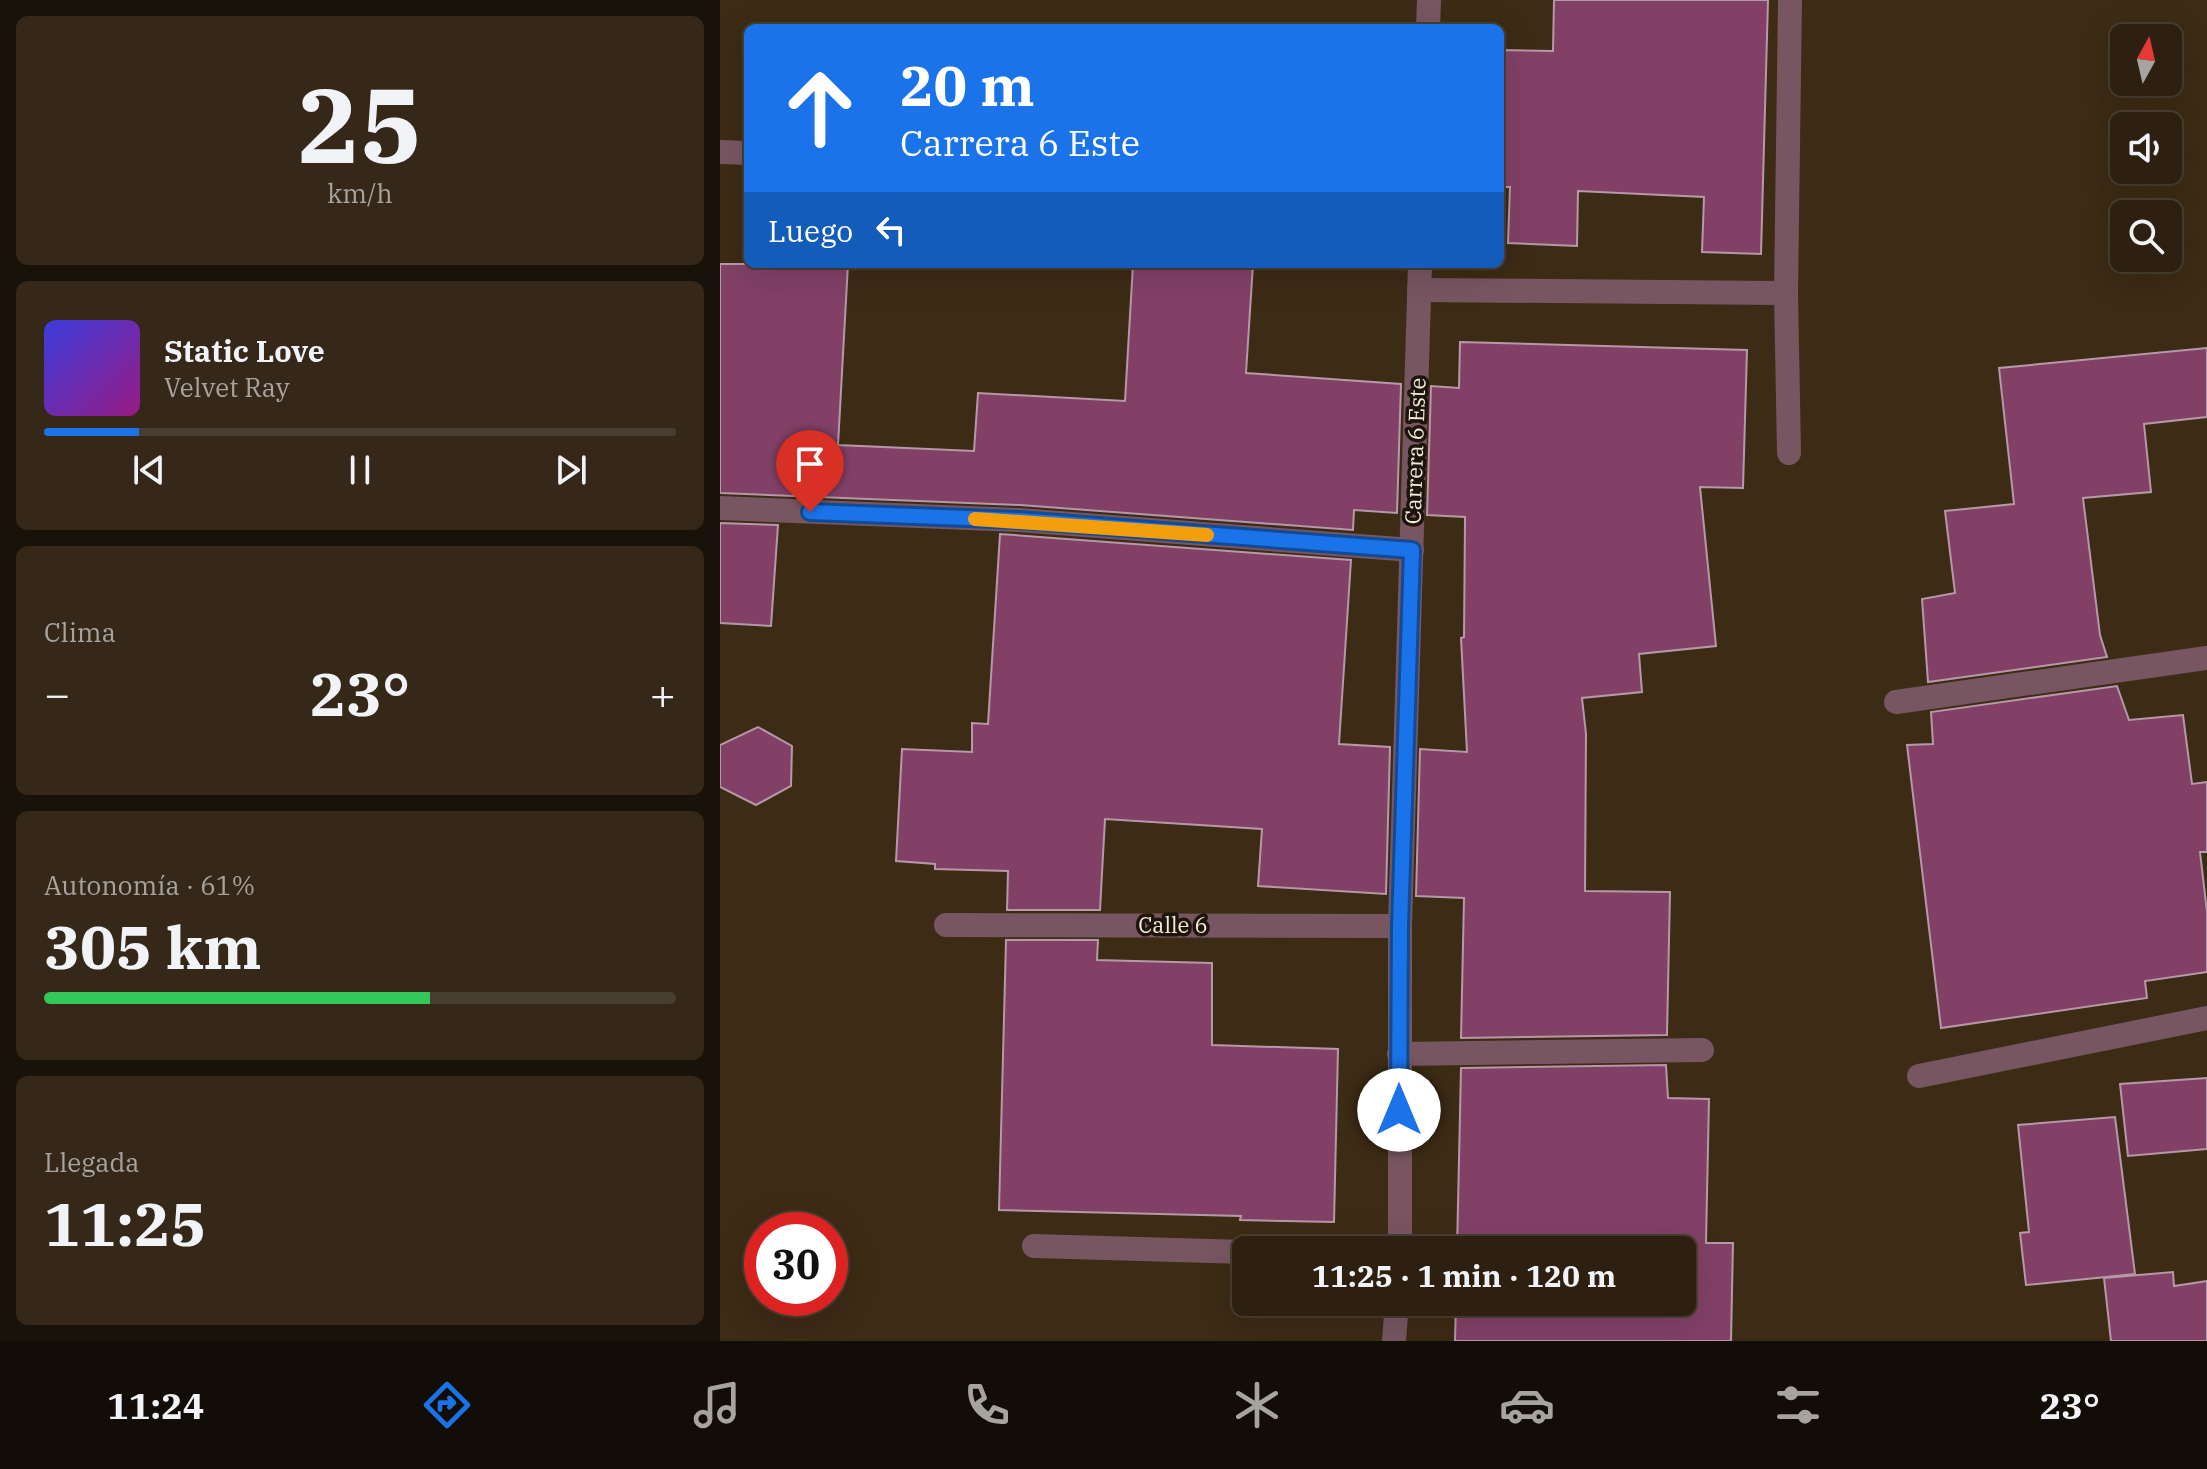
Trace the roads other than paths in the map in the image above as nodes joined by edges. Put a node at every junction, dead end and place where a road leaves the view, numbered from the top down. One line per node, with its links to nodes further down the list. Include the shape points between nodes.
1 (1429, 0): 3 (street)
2 (1790, 0): 8 (street)
3 (1428, 24)
4 (720, 152): 5 (street)
5 (744, 153)
6 (1420, 268): 7 (street, Carrera 6 Este)
7 (1419, 290): 8 (street); 11 (street, Carrera 6 Este)
8 (1786, 293): 9 (street)
9 (1789, 453)
10 (720, 508): 11 (street, via 1019,520)
11 (1412, 550): 15 (street, Carrera 6 Este)
12 (2207, 658): 13 (street)
13 (1896, 702)
14 (946, 925): 15 (street, Calle 6)
15 (1400, 926): 18 (street, Carrera 6 Este)
16 (2207, 1018): 19 (street)
17 (1702, 1050): 18 (street)
18 (1399, 1054): 20 (street, Carrera 6 Este)
19 (1919, 1076)
20 (1400, 1236)
21 (1034, 1246): 22 (street)
22 (1232, 1252)
23 (1396, 1316): 24 (street)
24 (1394, 1341)

